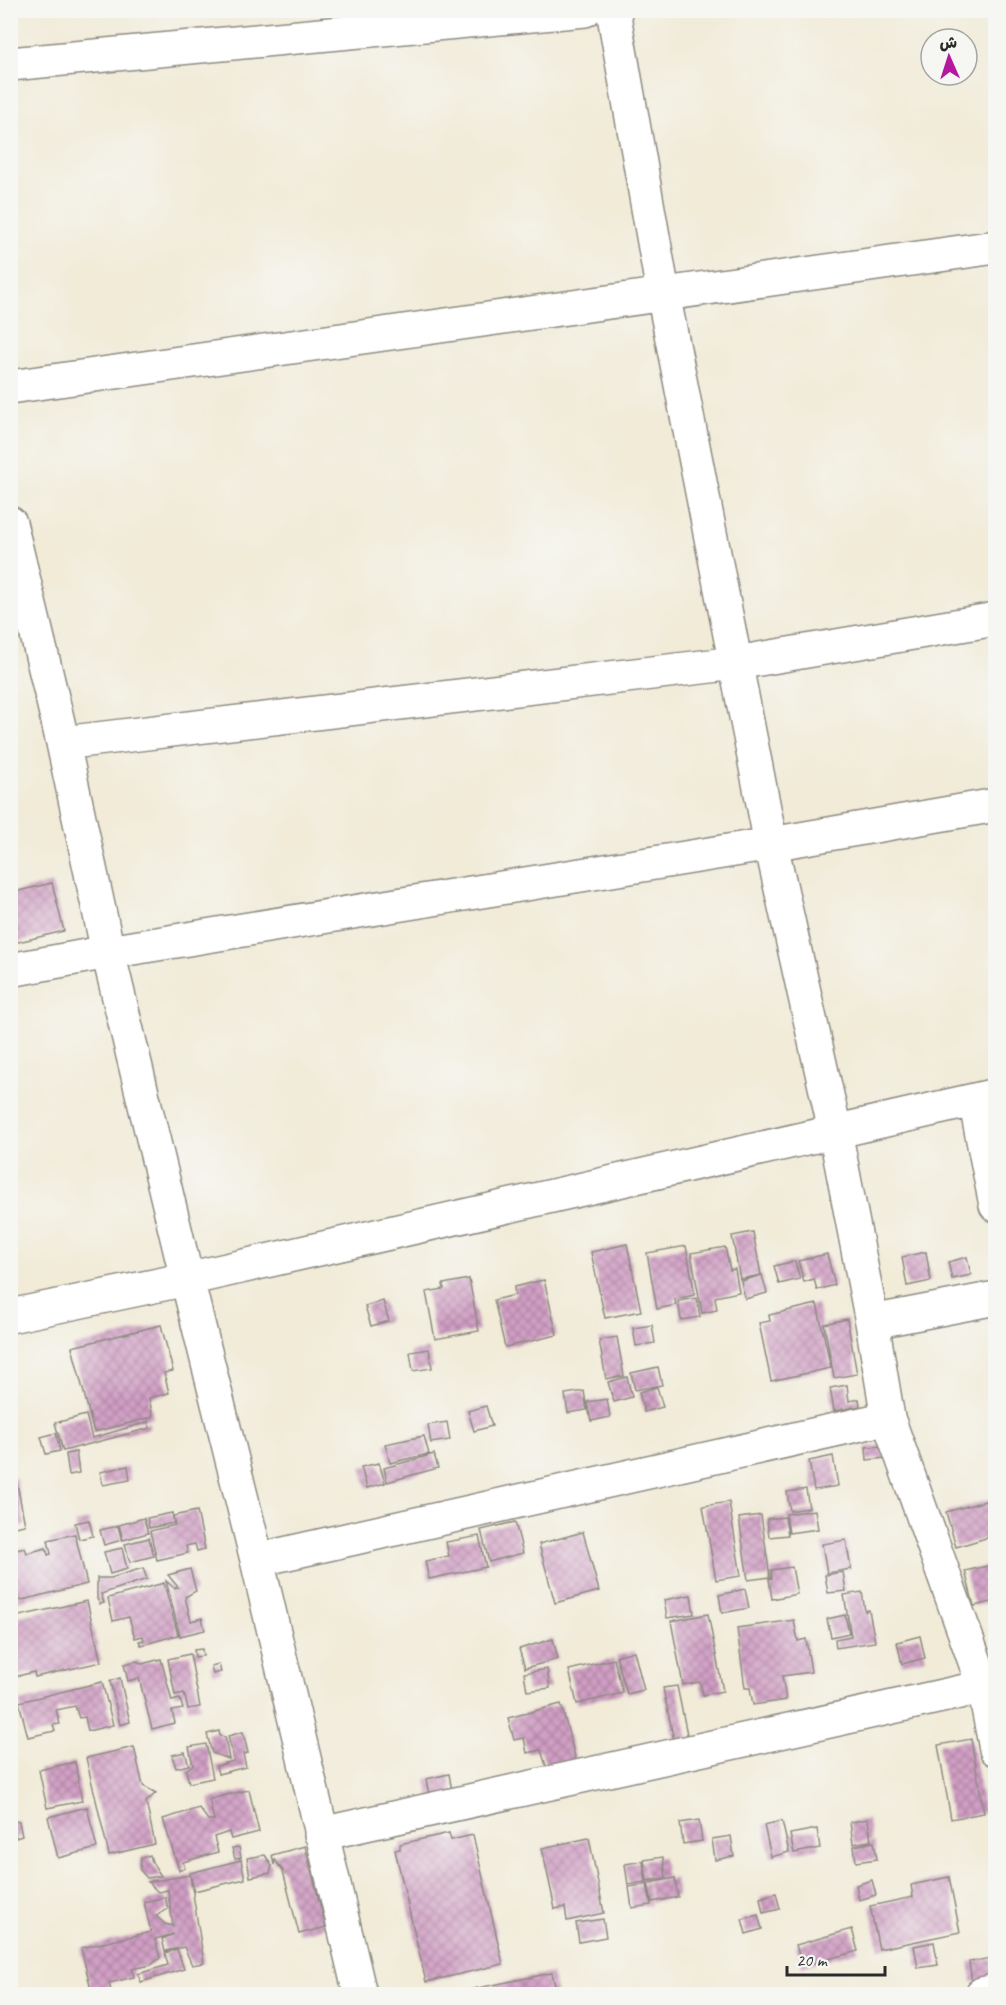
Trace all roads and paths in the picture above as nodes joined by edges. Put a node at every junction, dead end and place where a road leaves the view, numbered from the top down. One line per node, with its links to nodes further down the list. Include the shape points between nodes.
1 (585, 10): 3 (street)
2 (613, 10): 5 (street)
3 (10, 64)
4 (996, 247): 5 (street)
5 (663, 293): 6 (street); 9 (street)
6 (10, 387)
7 (10, 523): 10 (street)
8 (996, 619): 9 (street)
9 (736, 663): 10 (street); 12 (street)
10 (63, 743): 13 (street)
11 (996, 805): 12 (street)
12 (771, 844): 13 (street); 16 (street)
13 (108, 952): 14 (street); 18 (street)
14 (10, 970)
15 (985, 1097): 16 (street); 17 (street)
16 (835, 1131): 18 (street); 21 (street)
17 (996, 1205)
18 (187, 1279): 20 (street); 23 (street)
19 (996, 1298): 21 (street)
20 (10, 1316)
21 (872, 1322): 22 (street)
22 (888, 1418): 23 (street); 24 (street)
23 (257, 1560): 26 (street)
24 (990, 1685): 25 (street); 26 (street)
25 (996, 1749)
26 (321, 1834): 28 (street)
27 (996, 1991): 29 (street)
28 (360, 1995)
29 (982, 1995)

